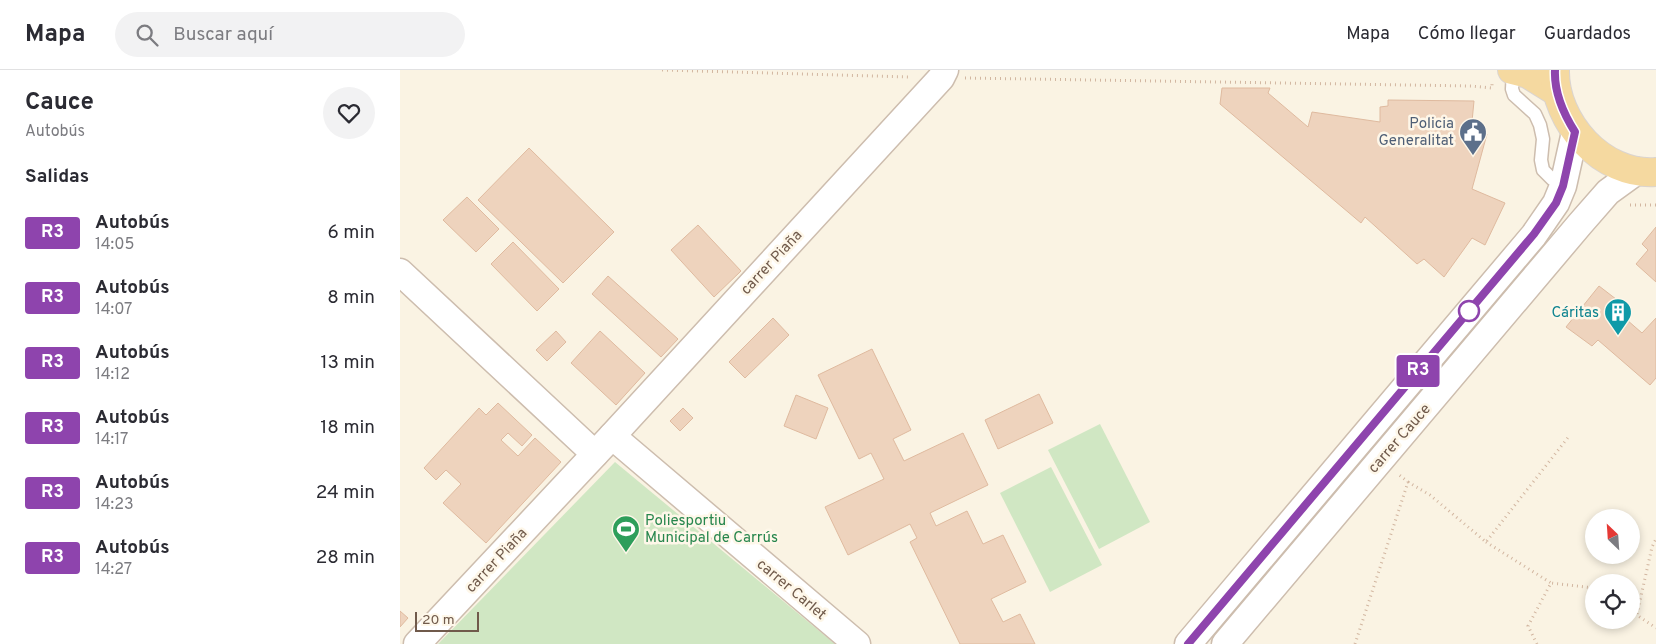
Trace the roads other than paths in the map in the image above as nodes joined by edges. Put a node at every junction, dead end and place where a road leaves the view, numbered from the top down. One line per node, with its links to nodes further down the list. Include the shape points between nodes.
1 (1505, 73): 3 (main road, via 1528,74); 6 (lane, via 1514,95 1535,114 1540,125 1543,170)
2 (943, 74): 8 (street, carrer Piaña)
3 (1556, 81): 4 (main road, via 1566,118)
4 (1575, 132): 5 (main road, via 1609,160); 6 (street, carrer Cauce)
5 (1646, 172): 12 (street, carrer Cauce, via 1608,192)
6 (1563, 186): 11 (street, carrer Cauce, via 1556,203 1534,234)
7 (400, 272): 8 (street)
8 (604, 445): 9 (street, carrer Piaña); 10 (street, carrer Carlet)
9 (417, 644)
10 (857, 644)
11 (1188, 644)
12 (1225, 644)

